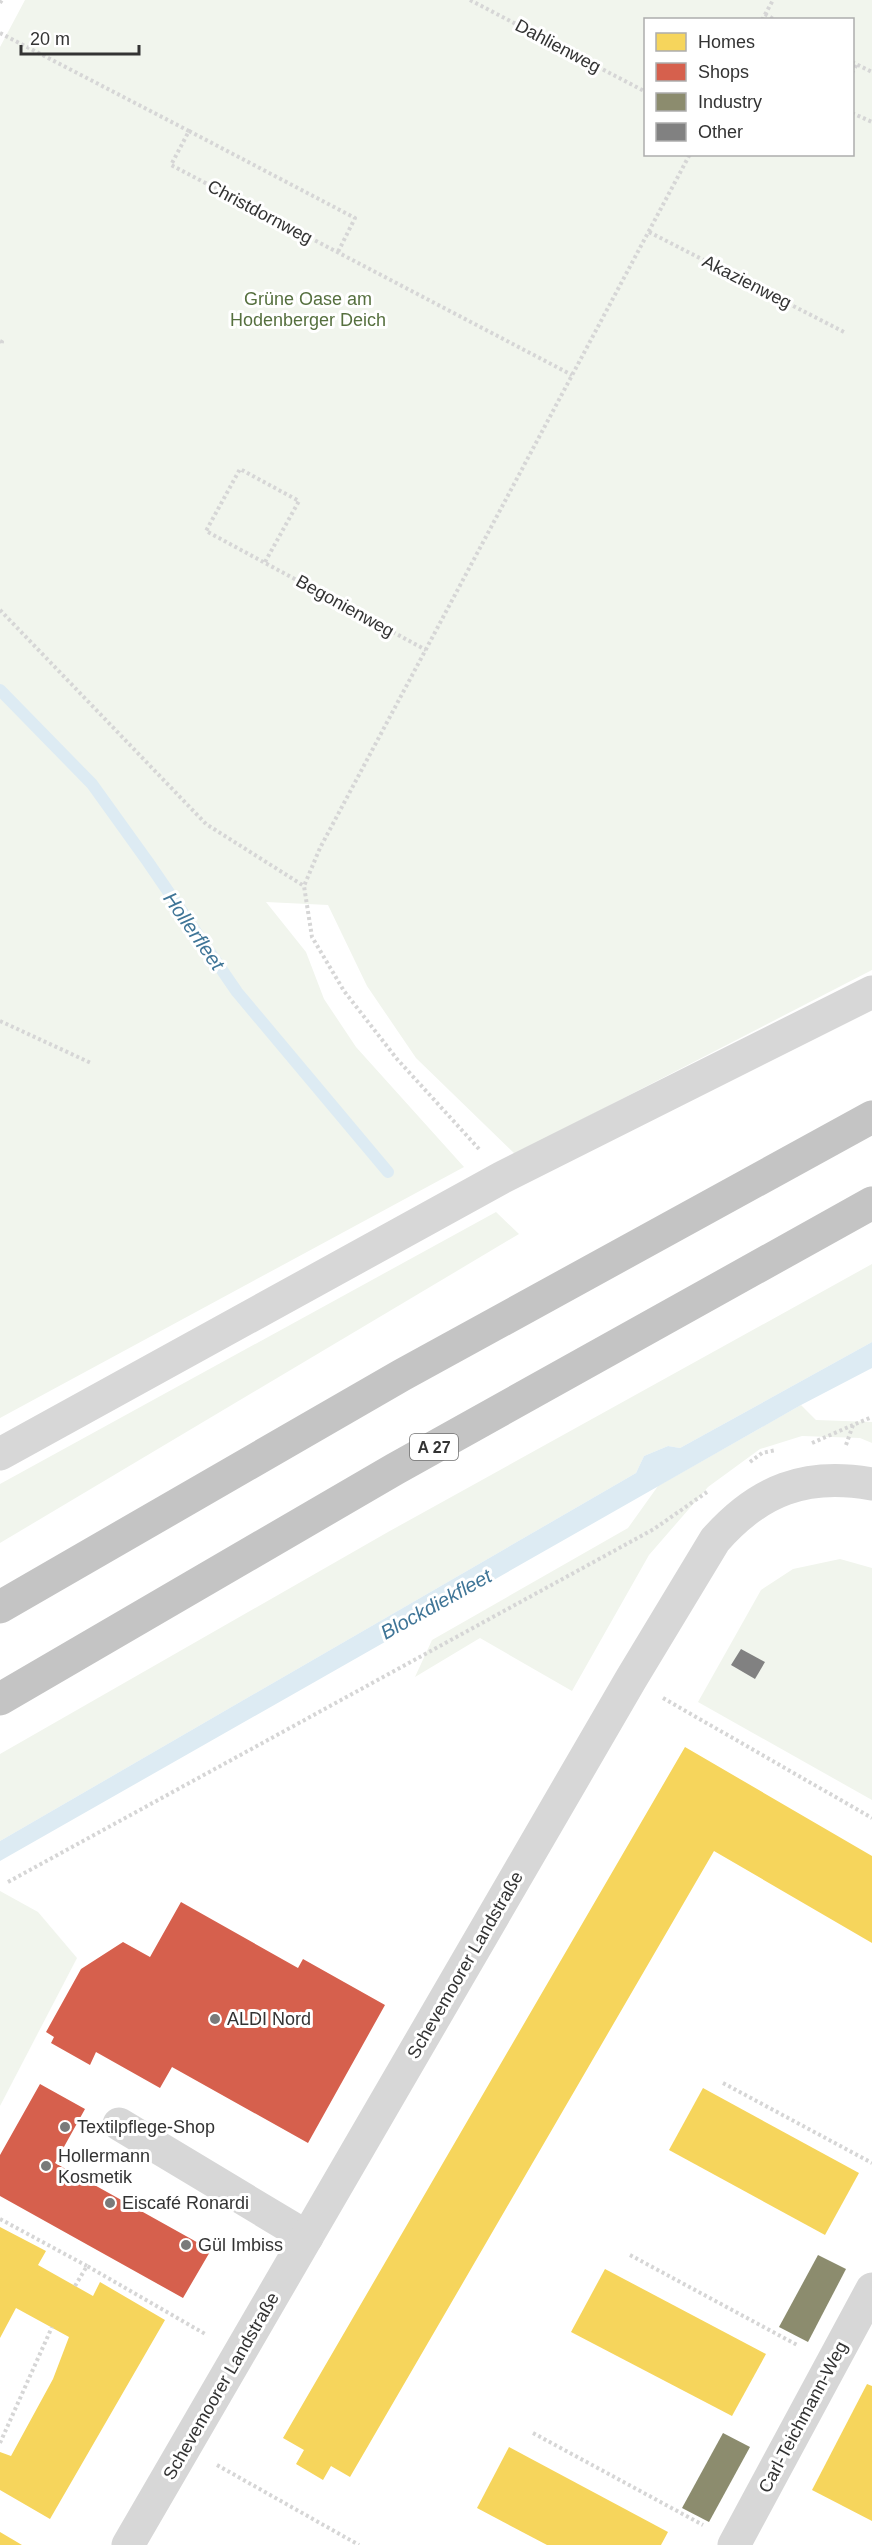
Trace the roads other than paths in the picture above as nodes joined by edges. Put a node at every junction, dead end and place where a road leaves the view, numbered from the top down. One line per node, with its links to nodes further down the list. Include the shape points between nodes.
1 (872, 992): 4 (street, via 503,1178)
2 (872, 1117): 6 (highway, via 402,1375)
3 (872, 1203): 7 (highway, A 27, via 395,1469)
4 (0, 1454)
5 (872, 1484): 9 (street, Schevemoorer Landstraße, via 833,1479 787,1486 757,1501 715,1540)
6 (0, 1607)
7 (0, 1699)
8 (119, 2124): 9 (street)
9 (307, 2237): 12 (street, Schevemoorer Landstraße)
10 (872, 2289): 11 (street, Carl-Teichmann-Weg)
11 (734, 2544)
12 (128, 2545)

